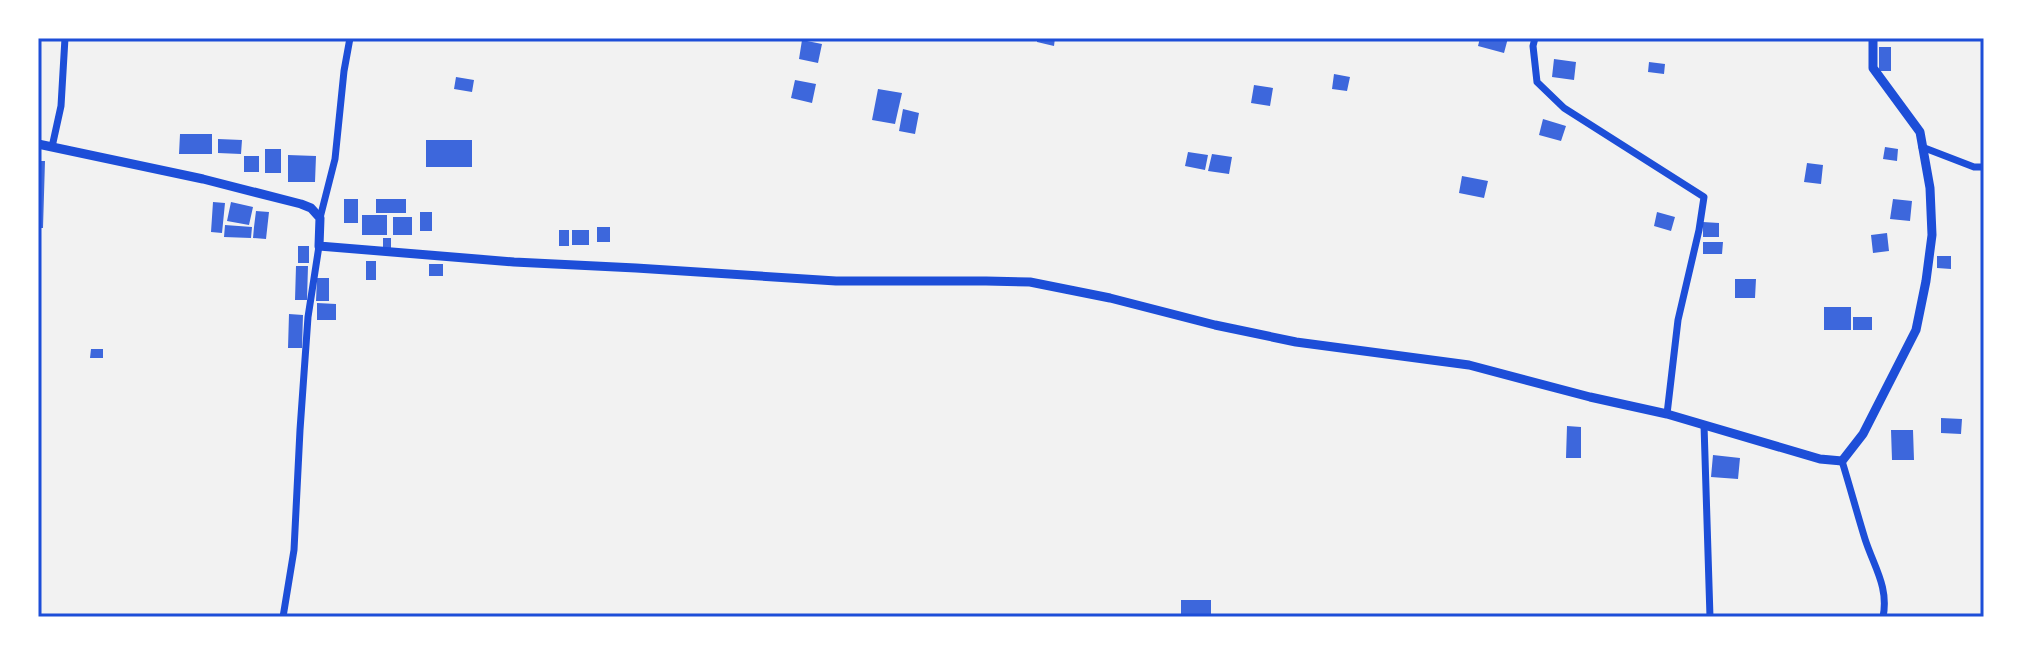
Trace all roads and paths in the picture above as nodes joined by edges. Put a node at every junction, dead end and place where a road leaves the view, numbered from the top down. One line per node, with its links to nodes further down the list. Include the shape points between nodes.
1 (65, 38): 6 (street, via 61,106)
2 (350, 38): 9 (street, via 335,159)
3 (1535, 38): 11 (street, via 1537,82 1564,108 1704,197 1678,320)
4 (1873, 38): 7 (street, via 1873,68 1920,132)
5 (38, 144): 6 (street)
6 (52, 147): 9 (street, via 301,204)
7 (1922, 147): 8 (street); 13 (street, via 1932,235 1916,330 1863,434)
8 (1984, 167)
9 (320, 218): 10 (street)
10 (319, 246): 11 (street, via 836,281 1030,282 1296,342 1469,365); 14 (street, via 308,317 294,550)
11 (1667, 414): 12 (street)
12 (1704, 425): 13 (street); 15 (street)
13 (1842, 461): 16 (street, via 1882,584)
14 (283, 617)
15 (1710, 617)
16 (1883, 617)

